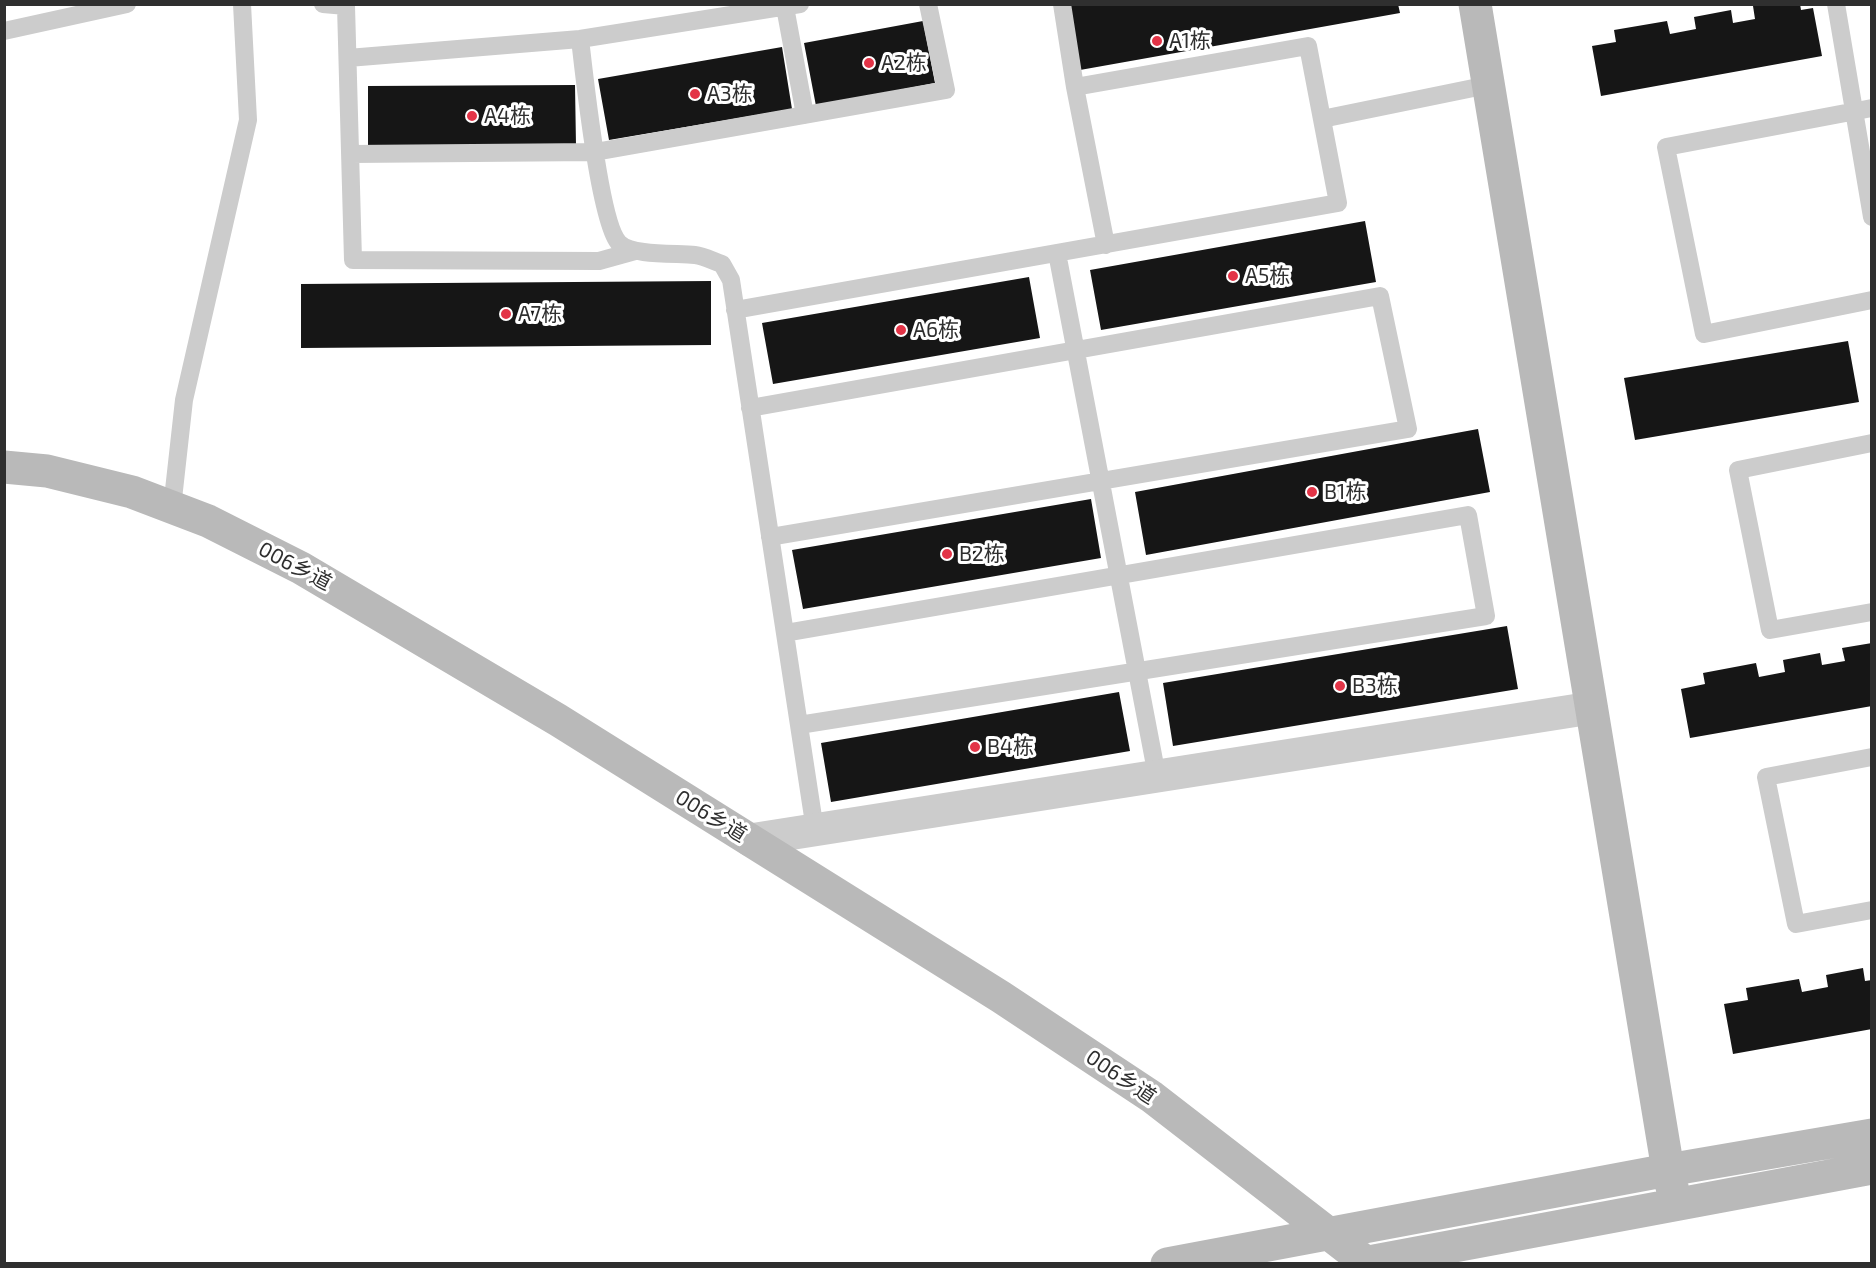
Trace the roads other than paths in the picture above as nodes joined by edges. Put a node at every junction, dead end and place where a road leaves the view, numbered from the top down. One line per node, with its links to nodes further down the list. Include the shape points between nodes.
1 (127, 4): 9 (lane)
2 (242, 4): 30 (lane, via 248,120 184,400)
3 (322, 4): 11 (lane, via 346,6)
4 (928, 4): 15 (lane, via 946,90)
5 (1062, 4): 13 (lane)
6 (1475, 4): 12 (street)
7 (1836, 4): 14 (lane)
8 (792, 6): 10 (lane); 15 (lane)
9 (4, 31)
10 (580, 39): 11 (lane); 17 (lane)
11 (348, 58): 18 (lane)
12 (1488, 85): 16 (lane); 36 (street)
13 (1075, 87): 16 (lane, via 1308,46); 20 (lane)
14 (1863, 110): 19 (lane); 23 (lane, via 1666,147 1704,334)
15 (805, 115): 17 (lane)
16 (1322, 119): 20 (lane, via 1338,203)
17 (595, 152): 18 (lane); 21 (lane, via 608,219 618,243)
18 (351, 154): 21 (lane, via 353,260 599,261)
19 (1872, 218)
20 (1106, 245): 22 (lane)
21 (635, 251): 24 (lane, via 698,256 722,264 731,280)
22 (1057, 253): 24 (lane); 25 (lane)
23 (1872, 300)
24 (735, 310): 26 (lane)
25 (1075, 351): 26 (lane); 29 (lane); 29 (lane, via 1380,296 1408,429)
26 (750, 408): 31 (lane)
27 (1872, 443): 33 (lane, via 1738,470 1770,630)
28 (4, 467): 30 (street, 006乡道, via 47,471 132,492)
29 (1101, 481): 31 (lane); 32 (lane)
30 (172, 508): 41 (street, 006乡道, via 208,521 301,568 558,720)
31 (770, 537): 34 (lane)
32 (1119, 574): 34 (lane); 35 (lane); 35 (lane, via 1468,515 1486,616)
33 (1872, 612)
34 (785, 633): 37 (lane)
35 (1137, 671): 37 (lane); 39 (lane)
36 (1591, 708): 39 (street); 45 (street)
37 (799, 725): 40 (lane)
38 (1872, 757): 42 (lane, via 1766,777 1796,924)
39 (1158, 776): 40 (street)
40 (815, 830): 41 (street)
41 (750, 840): 47 (street, 006乡道, via 1152,1097)
42 (1872, 910)
43 (1872, 1135): 45 (street)
44 (1872, 1168): 46 (street)
45 (1668, 1170): 46 (street); 47 (street)
46 (1676, 1204): 49 (street)
47 (1330, 1232): 48 (street); 49 (street, 006乡道)
48 (1167, 1263)
49 (1364, 1263)

